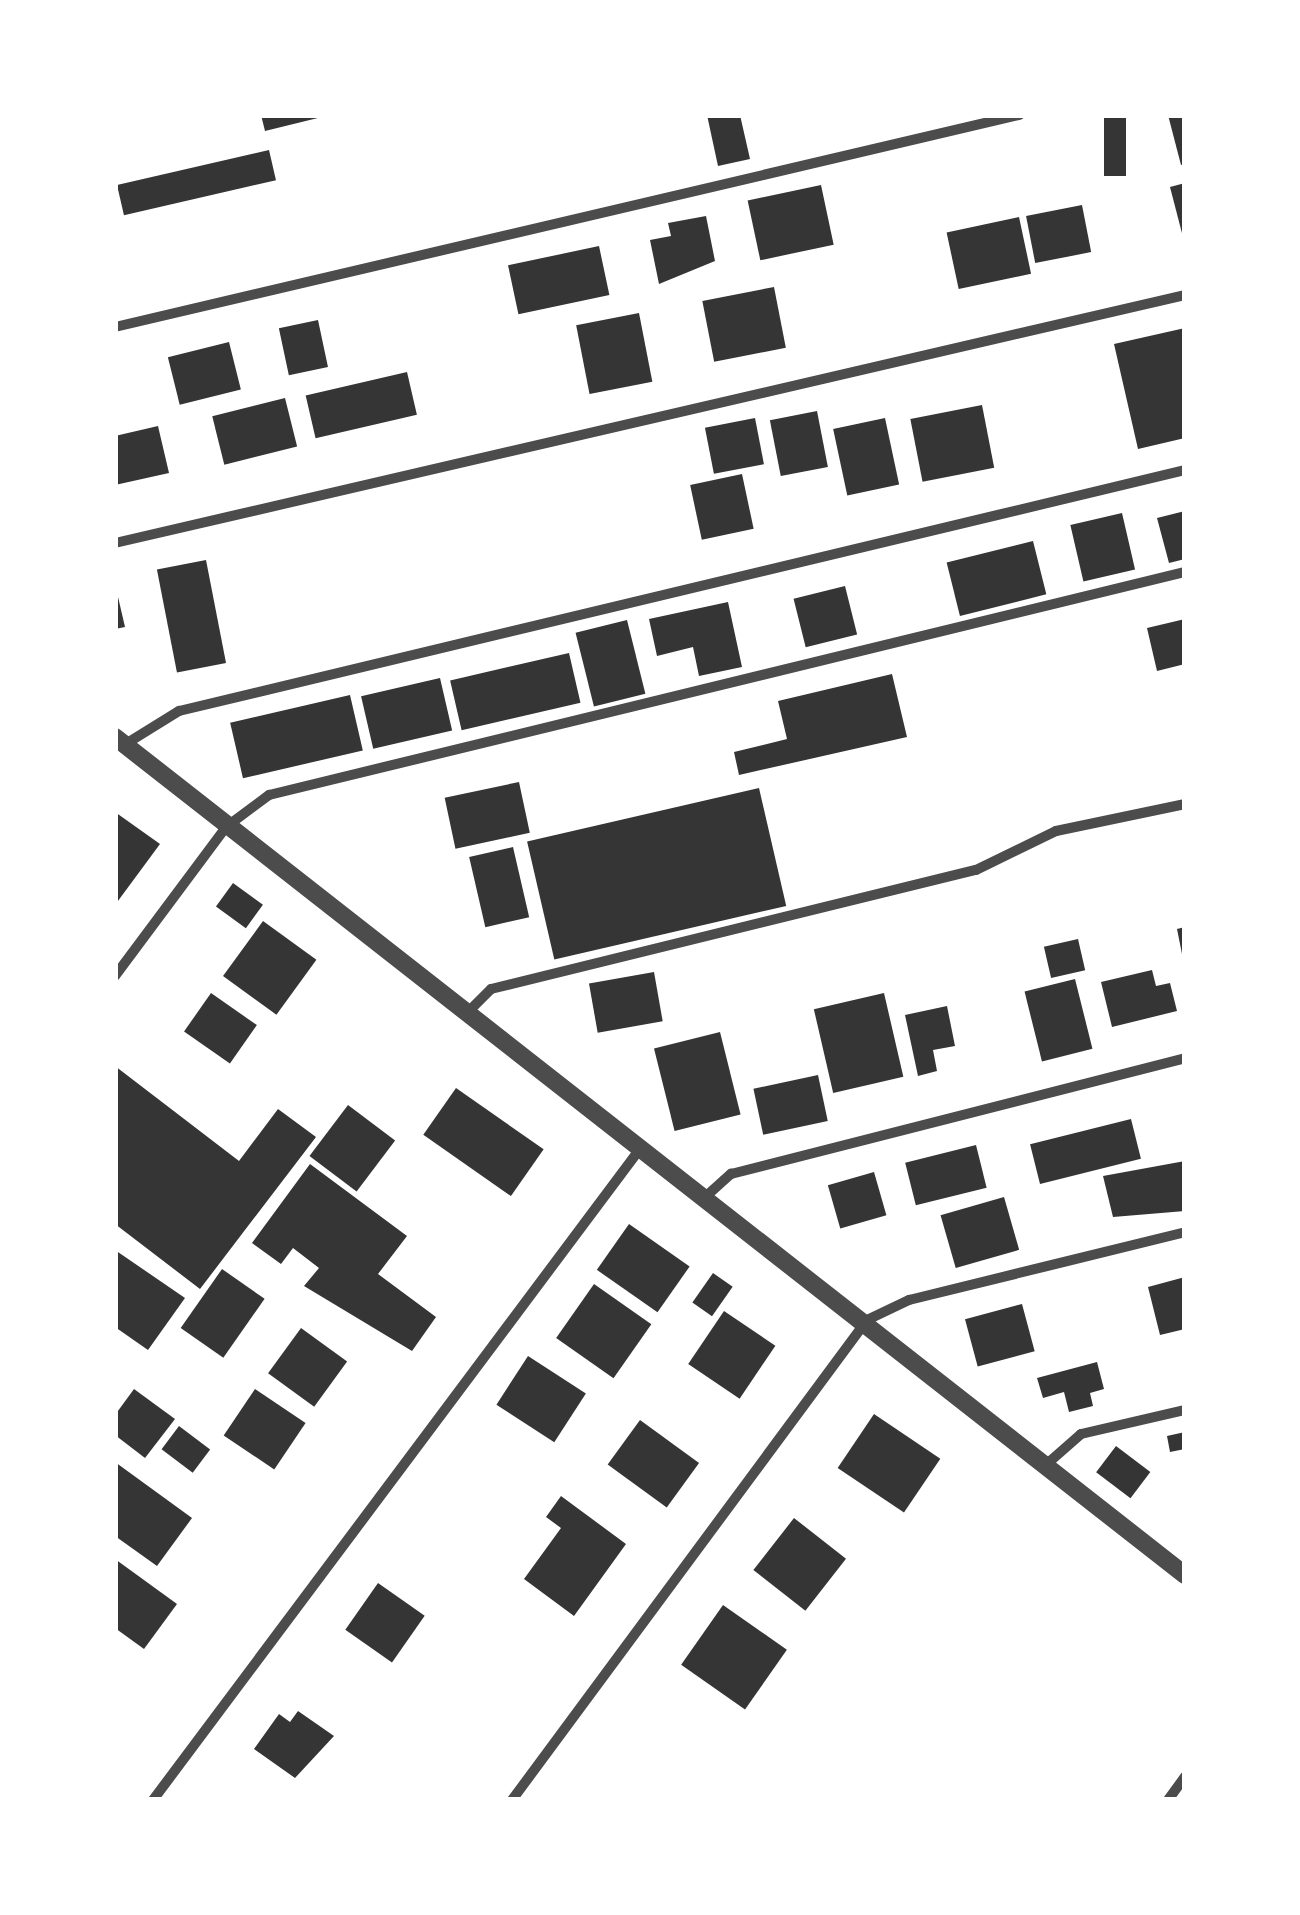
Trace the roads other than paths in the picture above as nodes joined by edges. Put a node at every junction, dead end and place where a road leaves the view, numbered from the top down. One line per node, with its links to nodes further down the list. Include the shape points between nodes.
1 (1020, 115): 3 (street)
2 (1185, 295): 5 (street)
3 (115, 327)
4 (1185, 470): 7 (street, via 178,711)
5 (115, 543)
6 (1185, 572): 9 (street, via 269,795)
7 (120, 741): 9 (street)
8 (1185, 804): 11 (street, via 1056,832 976,870 491,989)
9 (226, 827): 10 (street); 11 (street)
10 (115, 976)
11 (466, 1014): 13 (street)
12 (1185, 1058): 14 (street, via 731,1174)
13 (640, 1150): 14 (street); 21 (street)
14 (703, 1199): 16 (street)
15 (1185, 1232): 16 (street, via 910,1300)
16 (866, 1320): 18 (street); 22 (street)
17 (1185, 1410): 18 (street, via 1082,1434)
18 (1048, 1463): 19 (street)
19 (1185, 1575)
20 (1185, 1777): 23 (street)
21 (153, 1800)
22 (512, 1800)
23 (1168, 1800)

